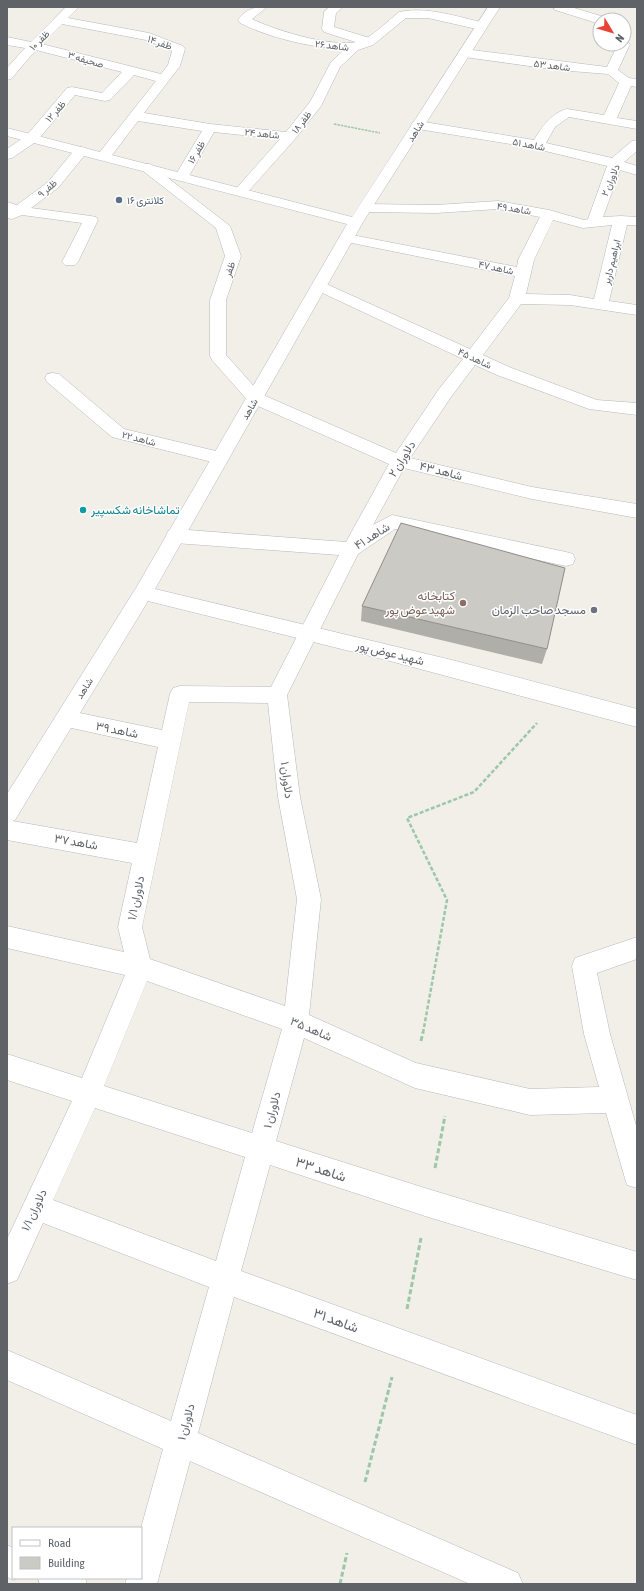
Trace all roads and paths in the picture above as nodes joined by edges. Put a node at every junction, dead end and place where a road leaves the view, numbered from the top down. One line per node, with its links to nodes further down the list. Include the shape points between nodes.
1 (73, 7): 7 (street, ظفر ۱۰)
2 (261, 7): 12 (street, شاهد ۲۶, via 244,20 264,30 314,43)
3 (337, 7): 10 (street, via 330,12 328,29)
4 (494, 7): 8 (street, شاهد)
5 (559, 7): 6 (street)
6 (592, 17)
7 (59, 20): 11 (street, ظفر ۱۰); 18 (street, ظفر ۱۴, via 149,37 178,49 174,66)
8 (481, 26): 10 (street, شاهد ۲۶, via 428,14 403,15); 14 (street, شاهد)
9 (7, 41): 11 (street, صحیفه ۳)
10 (369, 42): 12 (street, شاهد ۲۶)
11 (34, 45): 15 (street, صحیفه ۳); 17 (street, ظفر ۱۰)
12 (354, 47): 30 (street, ظفر ۱۸, via 335,65 316,103)
13 (620, 52): 16 (street)
14 (464, 53): 16 (street, شاهد ۵۳); 29 (street, شاهد)
15 (131, 71): 18 (street, صحیفه ۳); 20 (street)
16 (611, 71): 19 (street)
17 (7, 76)
18 (164, 79): 23 (street, ظفر ۱۴)
19 (631, 83): 25 (street)
20 (105, 97): 21 (street, ظفر ۱۲); 31 (street, ظفر ۱۲, via 72,91)
21 (119, 99)
22 (132, 102): 23 (street)
23 (145, 104): 24 (street, ظفر ۱۴)
24 (135, 116): 27 (street, شاهد ۲۴); 36 (street, ظفر ۱۴)
25 (610, 120): 26 (street); 33 (street, via 567,113 550,125)
26 (637, 124)
27 (210, 128): 30 (street, شاهد ۲۴); 40 (street, ظفر ۱۶)
28 (7, 132): 31 (street, ظفر)
29 (414, 132): 30 (path, شاهد ۲۴, via 327,123); 33 (street, شاهد ۵۱); 42 (street, شاهد)
30 (290, 136): 41 (street, ظفر ۱۸)
31 (32, 138): 34 (street, ظفر); 35 (street)
32 (637, 144): 37 (street, دلاوران ۲)
33 (538, 145): 37 (street, شاهد ۵۱)
34 (81, 151): 36 (street, ظفر); 43 (street, ظفر ۹, via 53,185)
35 (7, 155)
36 (104, 156): 38 (street, ظفر)
37 (615, 163): 39 (street, شاهد ۵۱); 48 (street, دلاوران ۲)
38 (145, 167): 40 (street, ظفر); 58 (street, ظفر, via 223,226 233,256 218,300 218,356)
39 (637, 171)
40 (182, 176): 41 (street, ظفر)
41 (240, 192): 47 (street, ظفر)
42 (366, 208): 44 (street, شاهد ۴۹, via 436,209 498,205); 47 (street, شاهد)
43 (11, 212): 50 (street, via 91,220)
44 (549, 214): 48 (street, شاهد ۴۹, via 583,224); 51 (street, via 526,260)
45 (621, 220): 46 (street, شاهد ۴۹); 48 (street, شاهد ۴۹); 54 (street, ابراهیم داربر)
46 (637, 221)
47 (356, 222): 49 (street, شاهد)
48 (594, 223)
49 (347, 238): 51 (street, شاهد ۴۷); 52 (street, شاهد)
50 (70, 262)
51 (523, 273): 53 (street, شاهد ۴۷)
52 (320, 286): 56 (street, شاهد ۴۵); 58 (street, شاهد)
53 (517, 299): 54 (street, via 570,300); 56 (street, دلاوران ۲)
54 (600, 304): 55 (street)
55 (637, 310)
56 (473, 356): 59 (street, شاهد ۴۵, via 503,371 595,405); 61 (street, دلاوران ۲)
57 (53, 378): 60 (street, شاهد ۲۲, via 118,433)
58 (255, 398): 60 (street, شاهد); 61 (street, شاهد ۴۳)
59 (637, 409)
60 (220, 458): 63 (street, شاهد)
61 (399, 461): 62 (street, شاهد ۴۳, via 532,493); 64 (street, دلاوران ۲)
62 (637, 511)
63 (175, 536): 64 (street, شاهد ۴۱); 66 (street, شاهد)
64 (351, 549): 65 (street, شاهد ۴۱, via 392,522); 67 (street, دلاوران ۲)
65 (566, 559)
66 (143, 593): 67 (street, شهید عوض پور); 70 (street, شاهد)
67 (310, 633): 68 (street); 69 (street, شهید عوض پور, via 561,696)
68 (277, 695): 71 (street, دلاوران ۱/۱, via 180,694); 78 (street, دلاوران ۱, via 289,797 308,899)
69 (637, 718)
70 (64, 719): 71 (street, شاهد ۳۹); 72 (street, شاهد)
71 (170, 741): 74 (street, دلاوران ۱/۱)
72 (7, 813)
73 (7, 830): 74 (street, شاهد ۳۷)
74 (145, 855): 77 (street, دلاوران ۱/۱, via 130,928)
75 (7, 937): 77 (street, شاهد ۳۵)
76 (637, 948): 81 (street, via 584,966 597,1034)
77 (140, 966): 78 (street, شاهد ۳۵); 80 (street, دلاوران ۱/۱)
78 (296, 1022): 81 (street, شاهد ۳۵, via 415,1075 530,1102); 82 (street, دلاوران ۱)
79 (7, 1067): 80 (street, شاهد ۳۳)
80 (89, 1092): 82 (street, شاهد ۳۳); 84 (street, دلاوران ۱/۱)
81 (616, 1100): 83 (street)
82 (261, 1149): 85 (street, شاهد ۳۳); 87 (street, دلاوران ۱)
83 (637, 1176)
84 (36, 1207): 86 (street, دلاوران ۱/۱); 87 (street, شاهد ۳۱)
85 (637, 1266)
86 (7, 1270)
87 (225, 1279): 89 (street, شاهد ۳۱); 90 (street, دلاوران ۱)
88 (7, 1365): 90 (street)
89 (637, 1430)
90 (180, 1441): 93 (street, دلاوران ۱); 94 (street)
91 (57, 1579): 92 (street)
92 (71, 1584)
93 (141, 1584)
94 (506, 1584)

